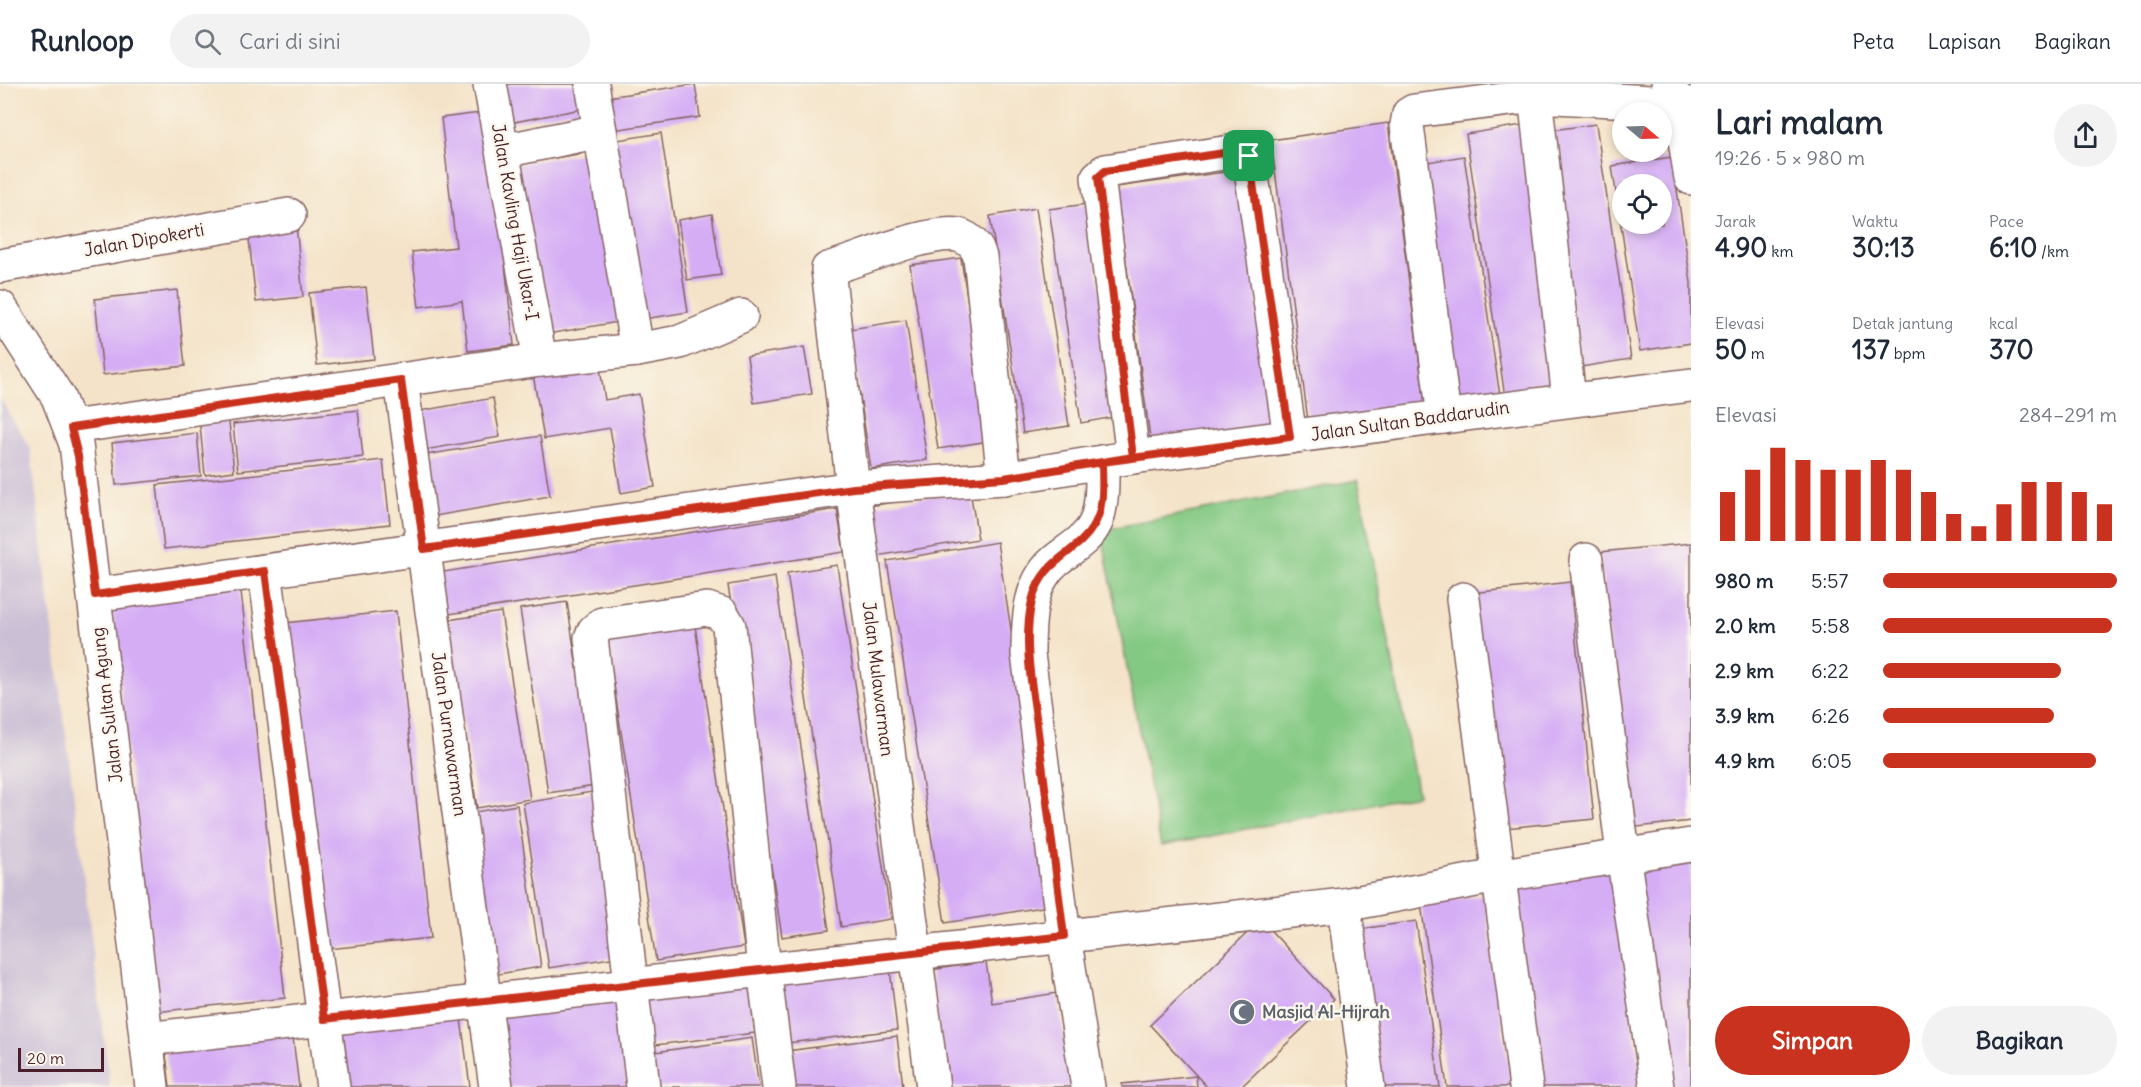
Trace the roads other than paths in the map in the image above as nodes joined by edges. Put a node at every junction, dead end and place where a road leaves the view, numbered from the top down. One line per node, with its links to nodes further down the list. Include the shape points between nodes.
1 (490, 84): 6 (street, Jalan Kavling Haji Ukar-I)
2 (592, 84): 5 (street)
3 (1535, 96): 4 (street); 16 (street); 17 (street, via 1410,114 1407,125)
4 (1679, 97): 7 (street)
5 (600, 131): 6 (street); 12 (street)
6 (502, 151): 13 (street, Jalan Kavling Haji Ukar-I)
7 (1691, 178)
8 (289, 215): 9 (street, Jalan Dipokerti)
9 (0, 266)
10 (0, 307): 18 (street, Jalan Sultan Agung, via 58,397)
11 (741, 316): 12 (street, via 680,342)
12 (637, 350): 13 (street)
13 (540, 360): 14 (street)
14 (401, 380): 18 (street); 23 (street, Jalan Purnawarman)
15 (1691, 385): 16 (street, Jalan Sultan Baddarudin)
16 (1569, 399): 17 (street, Jalan Sultan Baddarudin)
17 (1444, 417): 19 (street, Jalan Sultan Baddarudin)
18 (71, 428): 26 (street, Jalan Sultan Agung)
19 (1290, 437): 20 (street, Jalan Sultan Baddarudin); 20 (street, via 1249,156 1245,150 1237,151 1105,171 1098,177)
20 (1118, 460): 21 (street, Jalan Sultan Baddarudin); 32 (street, via 1095,524 1082,540 1056,559 1037,584 1028,625 1028,654)
21 (1004, 478): 22 (street, Jalan Sultan Baddarudin); 22 (street, Jalan Mulawarman, via 980,257 965,237 940,234 828,270)
22 (853, 488): 23 (street, Jalan Sultan Baddarudin); 33 (street, Jalan Mulawarman)
23 (424, 549): 25 (street, Jalan Sultan Baddarudin); 36 (street, Jalan Purnawarman)
24 (1586, 560): 29 (street)
25 (265, 571): 26 (street, Jalan Sultan Baddarudin); 37 (street)
26 (95, 595): 38 (street, Jalan Sultan Agung)
27 (1463, 599): 30 (street)
28 (1691, 845): 29 (street)
29 (1623, 854): 30 (street); 48 (street)
30 (1497, 876): 31 (street); 47 (street)
31 (1344, 905): 32 (street); 46 (street)
32 (1064, 936): 33 (street); 45 (street)
33 (914, 952): 34 (street); 44 (street, Jalan Mulawarman)
34 (764, 969): 35 (street); 35 (street, via 729,626 722,614 707,609 602,624 592,635); 43 (street)
35 (630, 984): 36 (street); 42 (street)
36 (486, 1000): 37 (street); 41 (street, Jalan Purnawarman)
37 (324, 1019): 38 (street); 40 (street)
38 (146, 1039): 39 (street, Jalan Sultan Agung)
39 (152, 1087)
40 (333, 1087)
41 (496, 1087)
42 (643, 1087)
43 (779, 1087)
44 (933, 1087)
45 (1088, 1087)
46 (1368, 1087)
47 (1526, 1087)
48 (1657, 1087)

